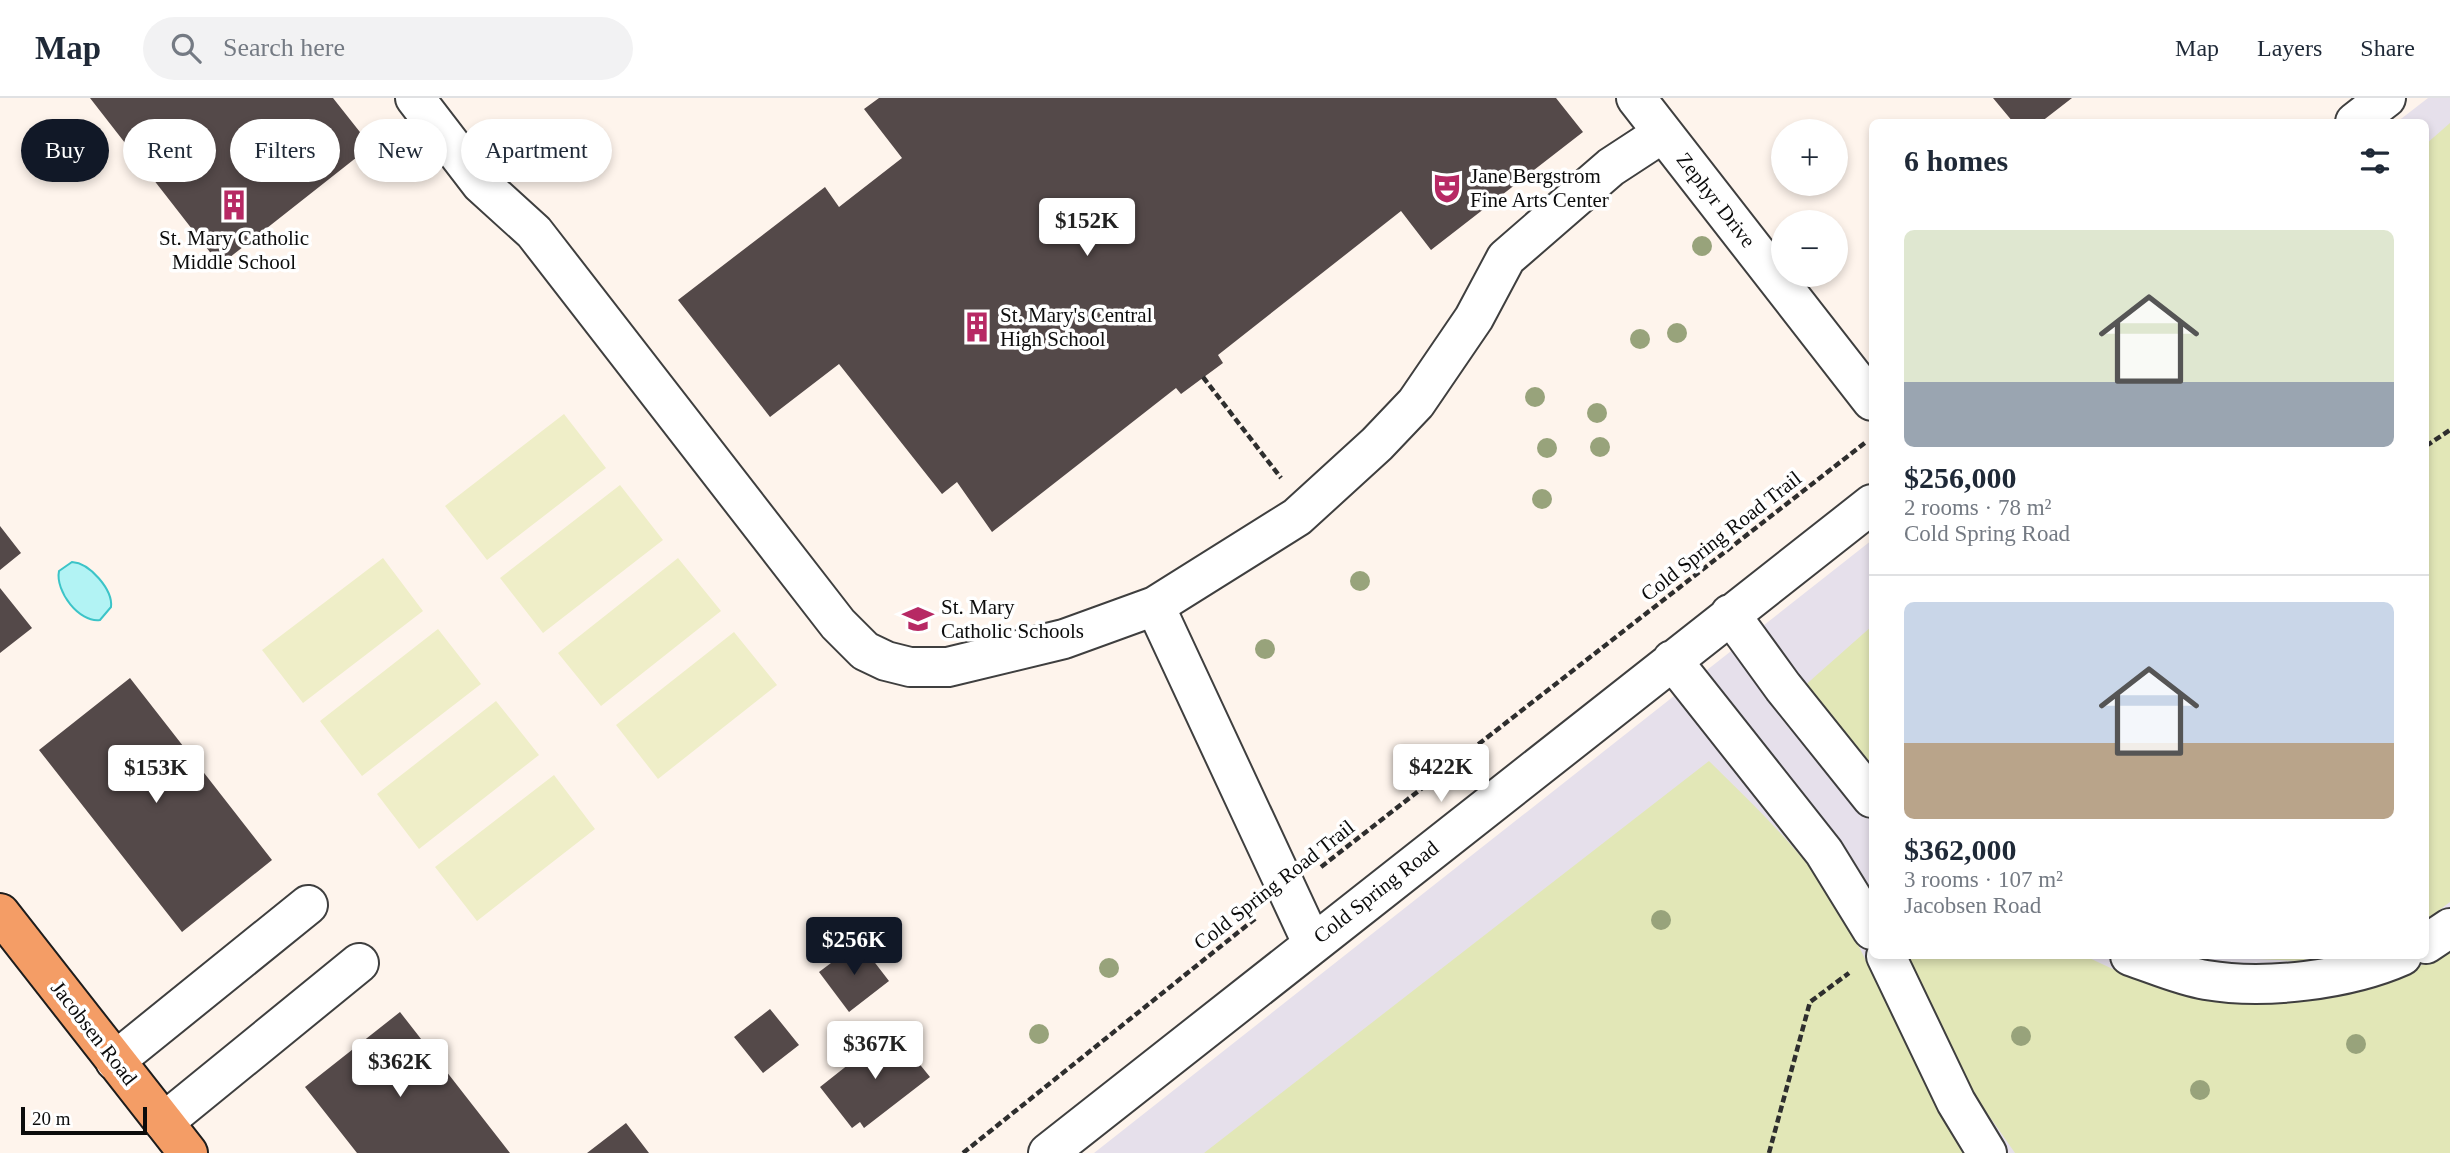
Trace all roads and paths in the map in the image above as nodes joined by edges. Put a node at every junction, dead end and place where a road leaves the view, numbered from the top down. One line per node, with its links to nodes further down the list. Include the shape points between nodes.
1 (415, 98): 13 (street, via 481,184 534,232 838,624 865,651 910,667 948,667 1063,639)
2 (1636, 98): 5 (street, Zephyr Drive)
3 (2386, 98): 4 (street)
4 (2359, 119)
5 (1663, 133): 7 (street, Zephyr Drive); 13 (street, via 1611,167 1506,258 1474,317 1416,403 1377,444 1297,517)
6 (1203, 377): 11 (path)
7 (1869, 397)
8 (2450, 430): 10 (path)
9 (1869, 440): 17 (path, Cold Spring Road Trail)
10 (2429, 444)
11 (1284, 482)
12 (1869, 506): 14 (street, Cold Spring Road)
13 (1155, 606): 17 (street)
14 (1730, 614): 15 (street, Cold Spring Road); 16 (street)
15 (1672, 660): 20 (street, via 1824,852); 23 (street, Cold Spring Road)
16 (1869, 795)
17 (1289, 892): 23 (street); 31 (path, Cold Spring Road Trail)
18 (308, 905): 28 (street)
19 (0, 913): 28 (main road, Jacobsen Road)
20 (1869, 925)
21 (2450, 928): 22 (street)
22 (2429, 942)
23 (1312, 943): 32 (street, Cold Spring Road)
24 (2139, 959): 25 (street, via 2205,980 2255,984 2300,981)
25 (2394, 959)
26 (1873, 961): 33 (path, via 1836,980 1810,1002); 34 (street)
27 (359, 963): 29 (street)
28 (115, 1061): 29 (main road, Jacobsen Road)
29 (164, 1122): 30 (main road, Jacobsen Road)
30 (188, 1153)
31 (962, 1153)
32 (1048, 1153)
33 (1769, 1153)
34 (1987, 1153)

